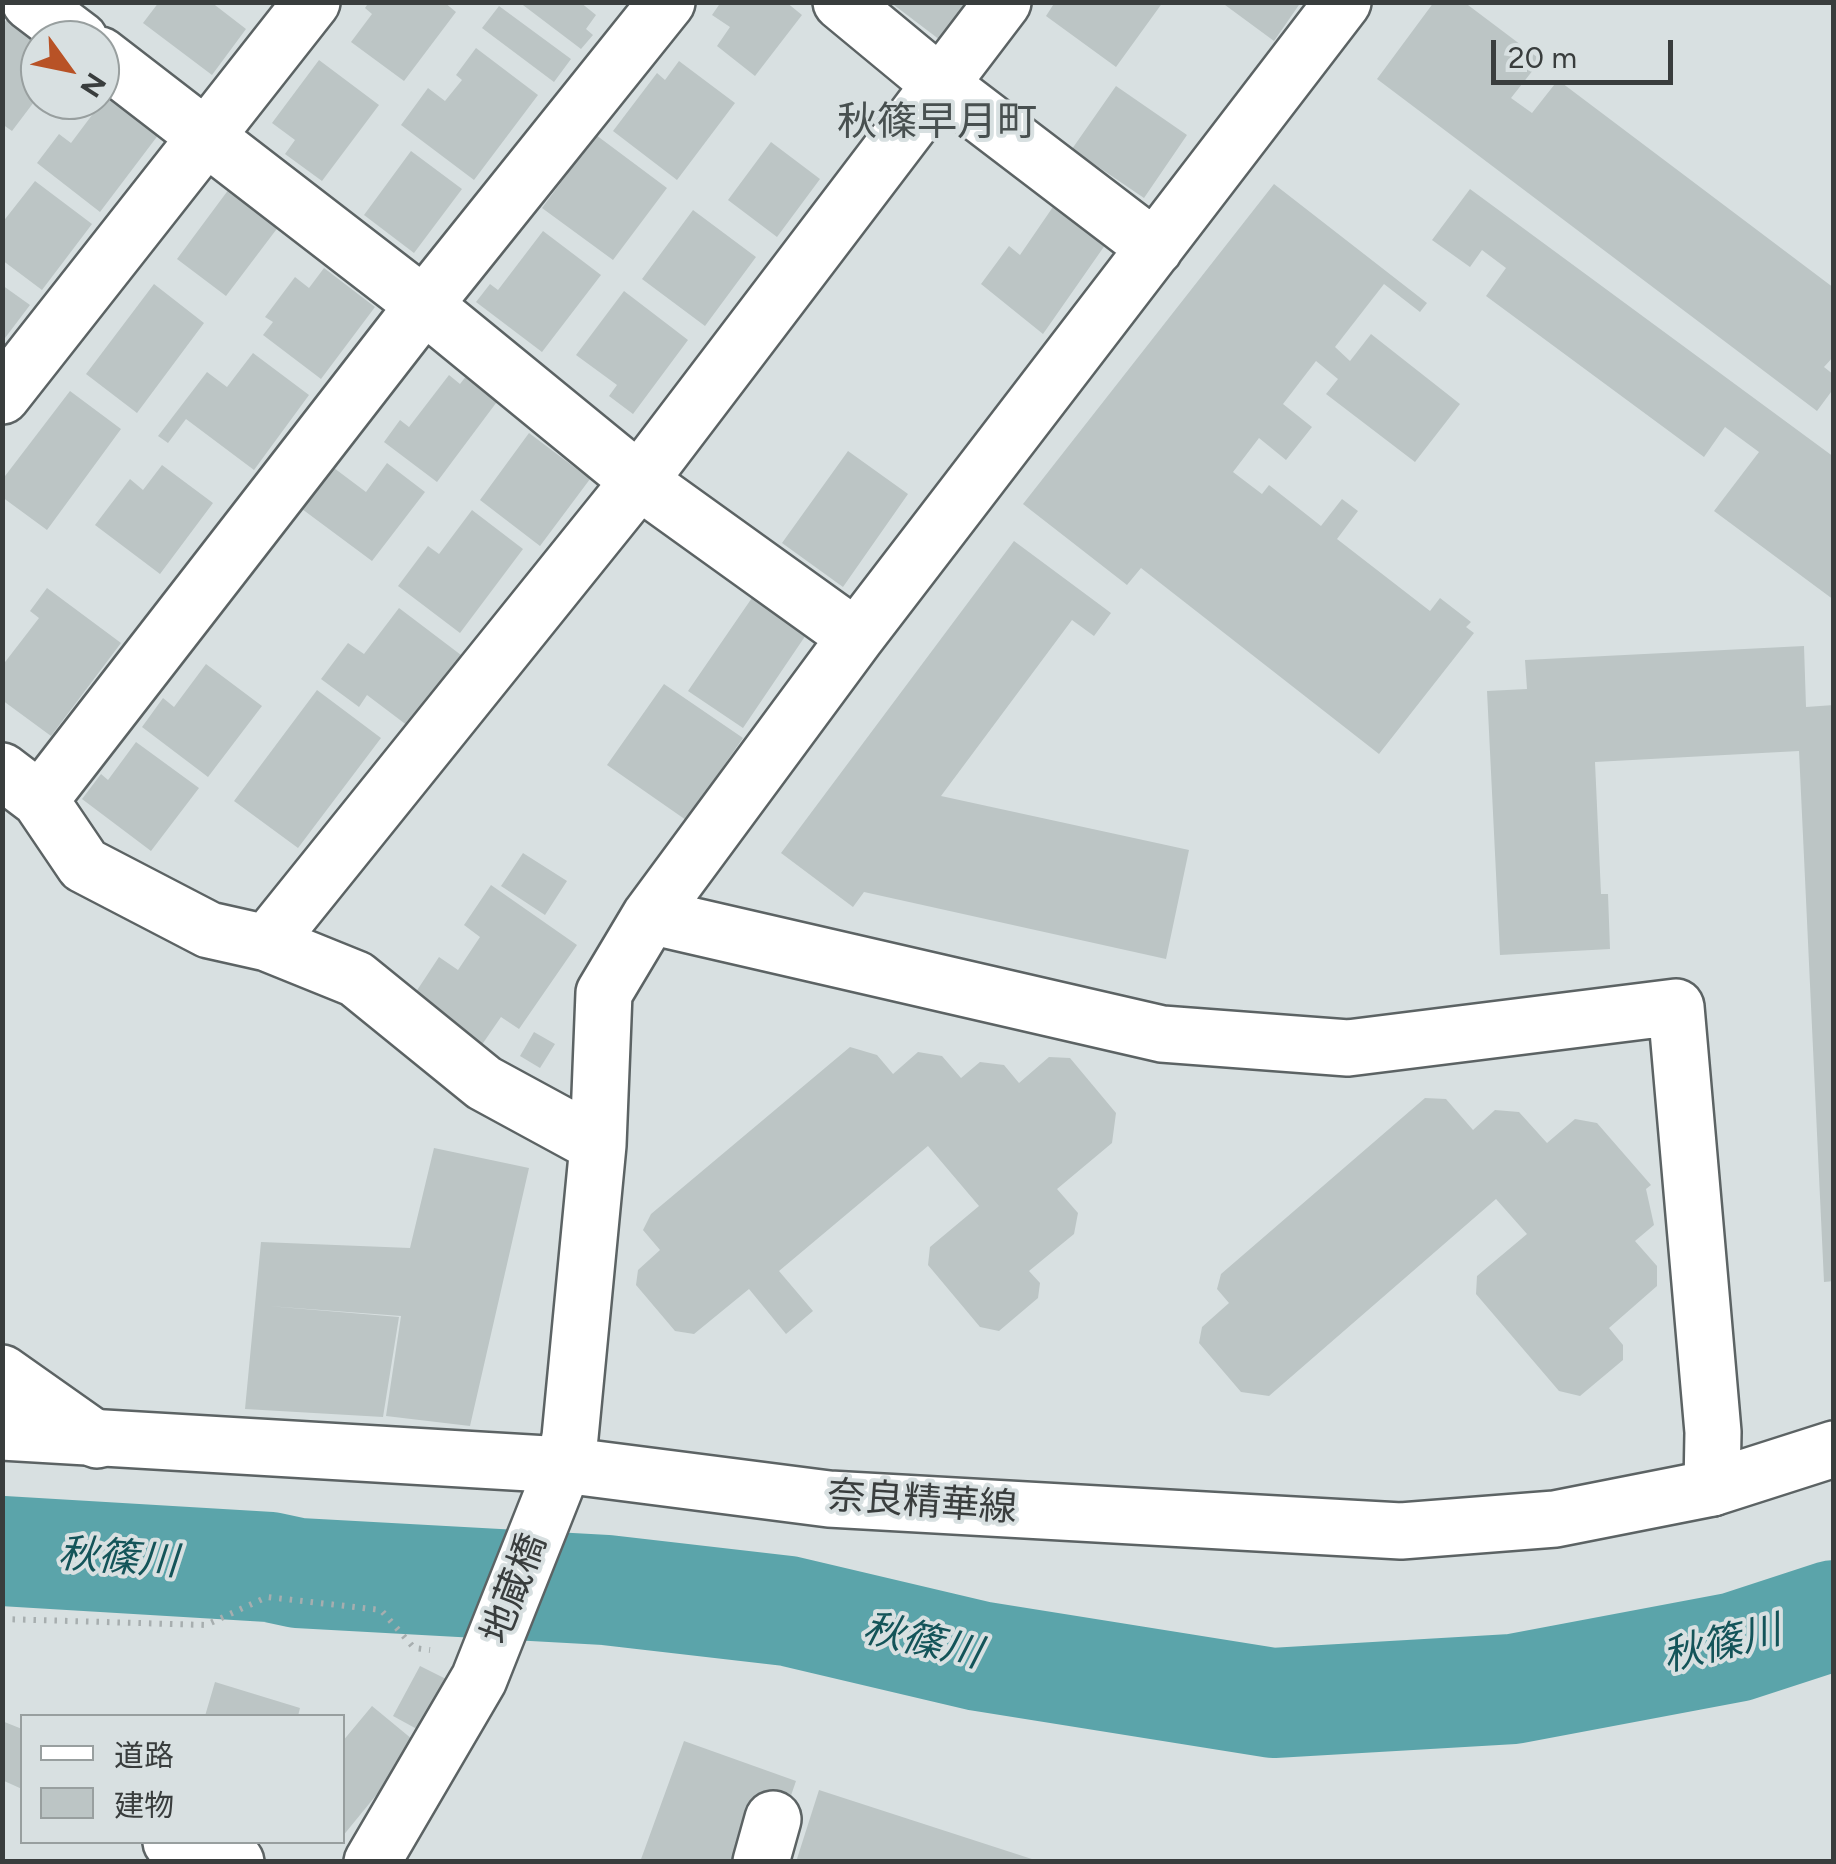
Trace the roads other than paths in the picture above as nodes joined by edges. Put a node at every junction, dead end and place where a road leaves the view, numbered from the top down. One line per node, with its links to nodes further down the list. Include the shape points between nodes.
1 (30, 2): 7 (street)
2 (312, 2): 10 (street)
3 (667, 2): 12 (street)
4 (842, 2): 9 (street)
5 (1003, 2): 9 (street)
6 (1343, 2): 11 (street, 地蔵橋)
7 (54, 20)
8 (120, 70): 10 (street)
9 (940, 84): 11 (street); 14 (street)
10 (208, 136): 12 (street); 13 (street)
11 (1154, 248): 15 (street, 地蔵橋)
12 (424, 304): 14 (street); 16 (street)
13 (2, 396)
14 (639, 481): 15 (street); 18 (street)
15 (856, 637): 17 (street, 地蔵橋)
16 (21, 785): 18 (street, via 84,865 209,930)
17 (650, 916): 19 (street, 地蔵橋, via 604,993); 25 (street, via 1162,1034 1348,1048 1676,1008 1713,1432)
18 (267, 943): 19 (street, via 356,979 484,1083)
19 (598, 1146): 24 (street, 地蔵橋, via 570,1437)
20 (2, 1374): 22 (street)
21 (2, 1432): 22 (street, 奈良精華線)
22 (97, 1440): 24 (street, 奈良精華線)
23 (1834, 1449): 25 (street, 奈良精華線)
24 (557, 1481): 25 (street, 奈良精華線, via 1401,1531 1555,1520); 28 (street, 地蔵橋)
25 (1712, 1488)
26 (178, 1844): 27 (street)
27 (236, 1862)
28 (372, 1862)

